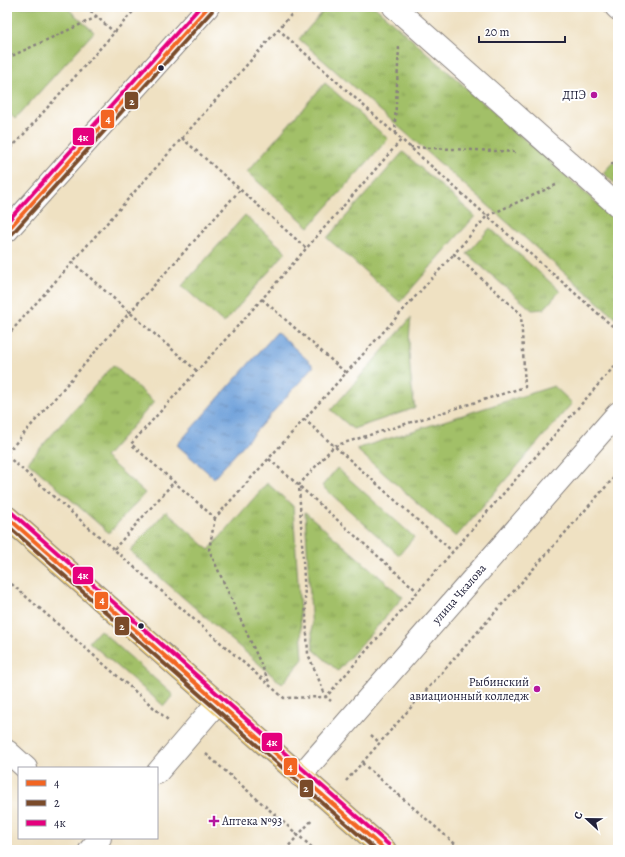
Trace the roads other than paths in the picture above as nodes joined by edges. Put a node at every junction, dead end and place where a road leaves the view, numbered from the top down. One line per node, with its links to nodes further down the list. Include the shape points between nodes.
1 (208, 7): 4 (street)
2 (397, 10): 3 (street)
3 (618, 206)
4 (7, 232)
5 (618, 413): 11 (street, улица Чкалова)
6 (7, 517): 7 (main road)
7 (217, 703): 10 (street); 11 (main road)
8 (7, 751): 9 (street)
9 (25, 767)
10 (158, 772)
11 (300, 776): 14 (main road)
12 (99, 839): 13 (street)
13 (90, 850)
14 (385, 850)

